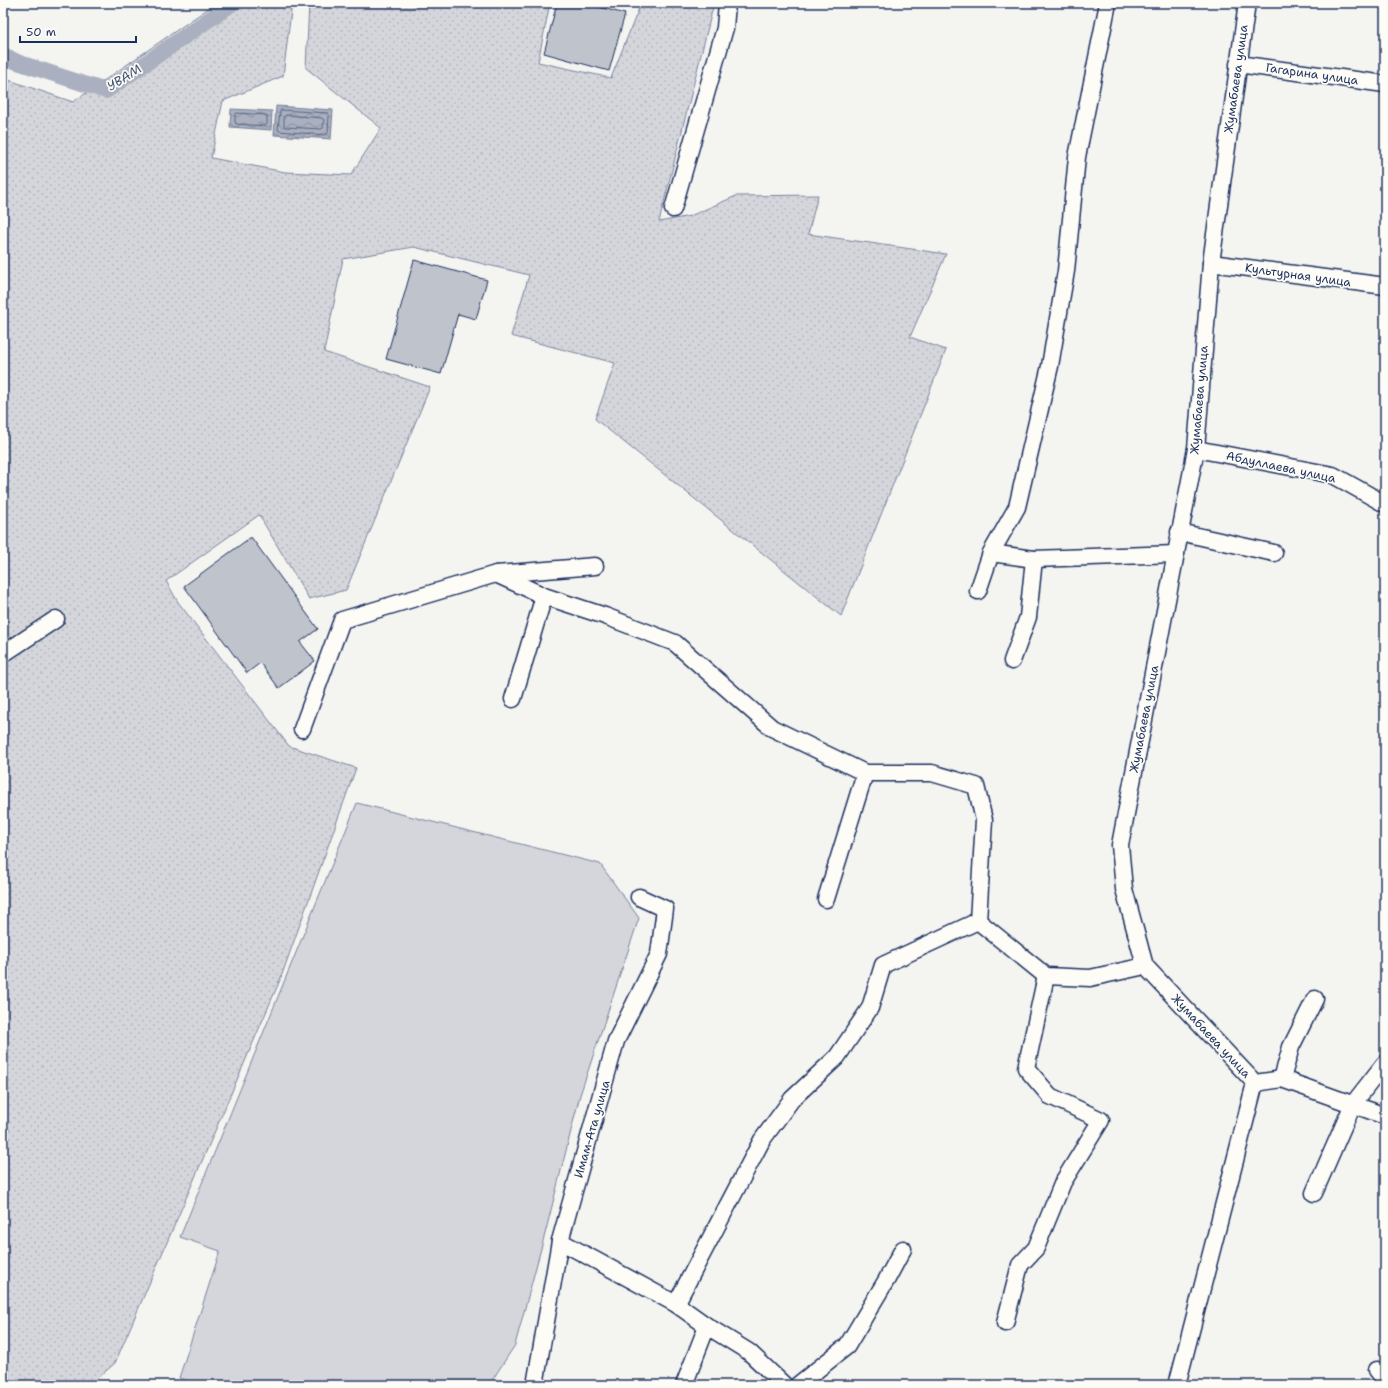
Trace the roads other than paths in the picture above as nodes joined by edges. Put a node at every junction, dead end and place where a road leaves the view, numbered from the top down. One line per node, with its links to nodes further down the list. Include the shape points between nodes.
1 (727, 3): 6 (street, via 725,28)
2 (1108, 3): 12 (street, via 1077,157 1066,271 1050,366 1017,506)
3 (1247, 3): 4 (street, Жумабаева улица)
4 (1238, 64): 5 (street, Гагарина улица); 7 (street, Жумабаева улица)
5 (1385, 84)
6 (673, 209)
7 (1211, 263): 8 (street, Культурная улица); 9 (street, Жумабаева улица)
8 (1385, 286)
9 (1196, 449): 10 (street, Абдуллаева улица, via 1333,475); 11 (street, Жумабаева улица)
10 (1385, 504)
11 (1179, 532): 13 (street); 14 (street, Жумабаева улица)
12 (991, 553): 15 (street); 18 (street)
13 (1274, 553)
14 (1176, 554): 15 (street); 29 (street, Жумабаева улица, via 1120,844 1124,889)
15 (1034, 559): 22 (street, via 1028,617)
16 (596, 566): 17 (street)
17 (496, 574): 19 (street); 24 (street, via 342,620)
18 (978, 591)
19 (544, 596): 23 (street); 25 (street, via 676,643 772,728)
20 (56, 619): 21 (street)
21 (3, 654)
22 (1012, 662)
23 (513, 699)
24 (302, 729)
25 (865, 773): 27 (street); 28 (street, via 932,773 976,786 984,820)
26 (639, 897): 38 (street, Имам-Ата улица, via 665,909 659,954 616,1041)
27 (826, 899)
28 (978, 922): 30 (street); 40 (street, via 883,965 870,1008 837,1057 792,1099 762,1140)
29 (1145, 966): 30 (street, via 1090,978); 34 (street, Жумабаева улица)
30 (1046, 976): 41 (street, via 1026,1068 1050,1096 1101,1120 1063,1182 1036,1248 1020,1265)
31 (1315, 998): 33 (street, via 1291,1047)
32 (1385, 1063): 35 (street)
33 (1282, 1080): 34 (street); 35 (street)
34 (1255, 1082): 47 (street, Жумабаева улица)
35 (1354, 1104): 36 (street); 37 (street)
36 (1385, 1116)
37 (1314, 1193)
38 (560, 1241): 40 (street); 43 (street, Имам-Ата улица)
39 (903, 1249): 46 (street, via 847,1346)
40 (676, 1304): 42 (street)
41 (1005, 1324)
42 (707, 1326): 44 (street); 45 (street, via 749,1352)
43 (535, 1385)
44 (684, 1385)
45 (784, 1385)
46 (798, 1385)
47 (1177, 1385)

